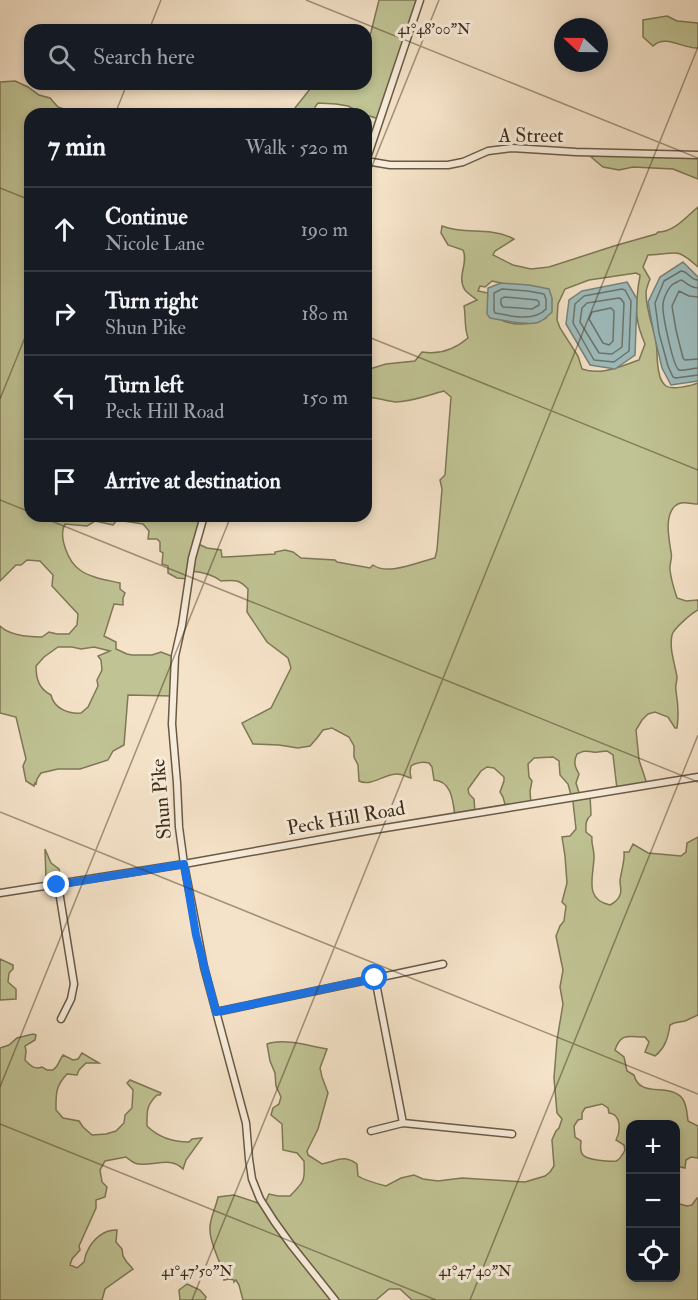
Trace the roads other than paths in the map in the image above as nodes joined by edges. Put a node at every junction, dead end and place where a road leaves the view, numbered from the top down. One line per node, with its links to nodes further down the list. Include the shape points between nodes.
1 (420, 0): 2 (street)
2 (372, 143)
3 (698, 154): 4 (street, A Street, via 558,152 512,147 448,165)
4 (372, 162)
5 (202, 522): 7 (street, Shun Pike, via 175,656 172,724)
6 (698, 777): 7 (street, Peck Hill Road)
7 (184, 864): 8 (street, Peck Hill Road); 12 (street, Shun Pike, via 196,935)
8 (57, 885): 9 (street, Peck Hill Road); 13 (street, via 74,984)
9 (0, 893)
10 (443, 964): 11 (street)
11 (375, 978): 12 (street); 14 (street)
12 (216, 1012): 17 (street, Shun Pike, via 246,1124 252,1179 260,1199)
13 (61, 1019)
14 (403, 1123): 15 (street); 16 (street)
15 (371, 1131)
16 (512, 1134)
17 (335, 1300)

